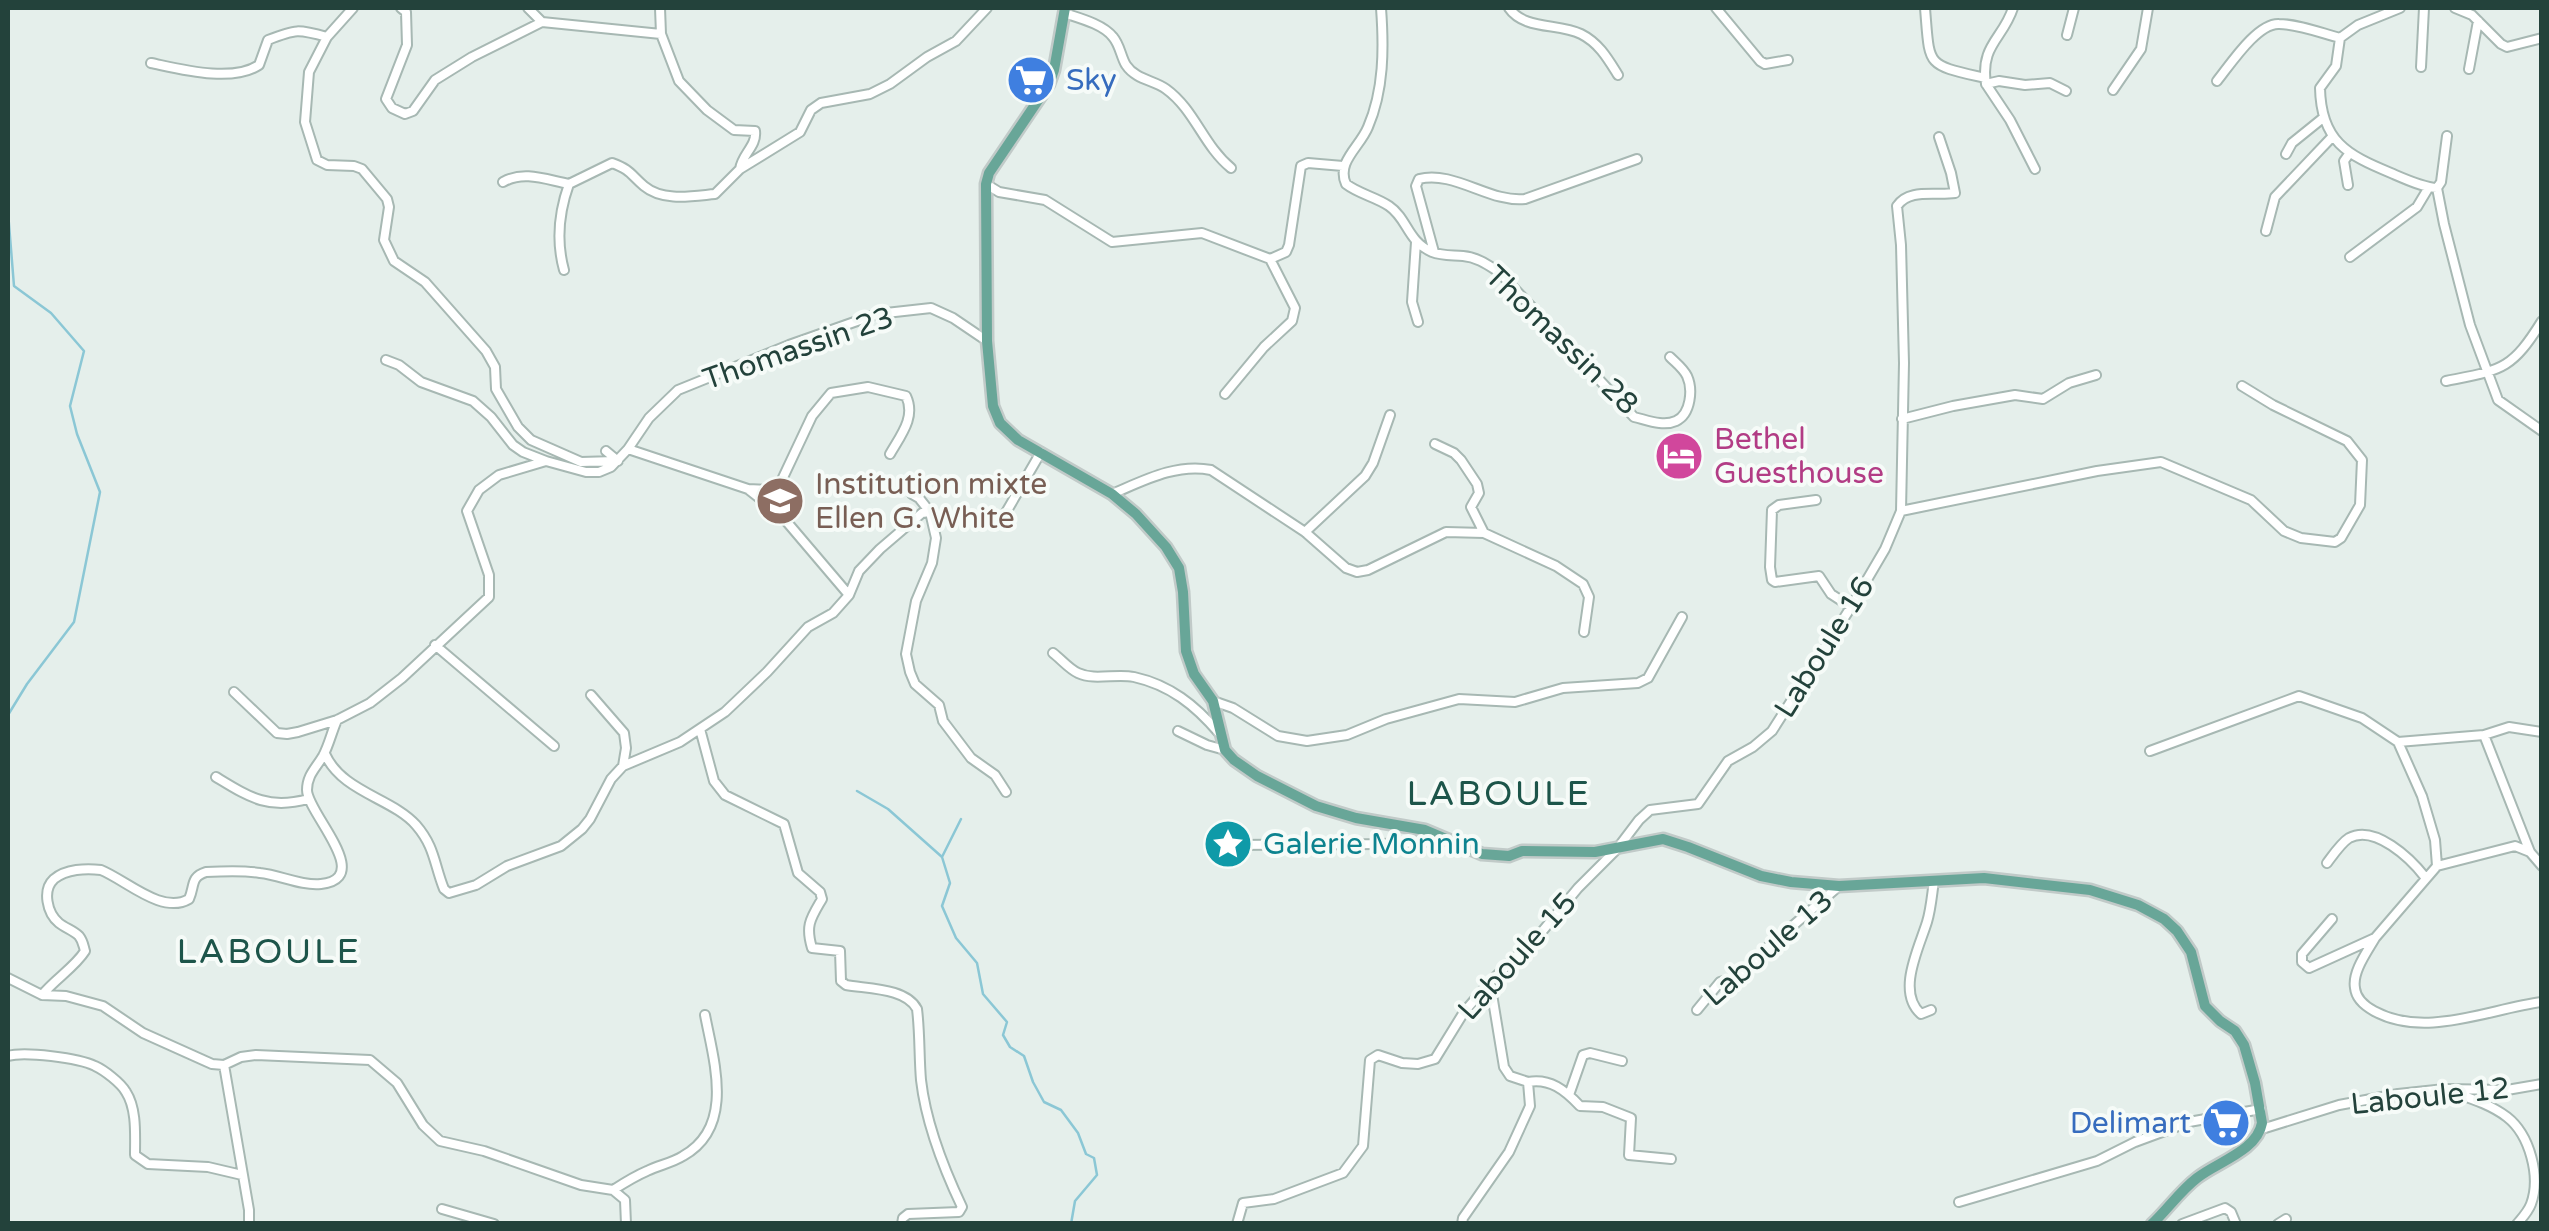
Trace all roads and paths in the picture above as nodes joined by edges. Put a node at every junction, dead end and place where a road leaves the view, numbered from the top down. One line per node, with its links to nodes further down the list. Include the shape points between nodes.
1 (353, 8): 21 (street)
2 (400, 8): 18 (street, via 406,12 407,45 386,99 405,114 435,80)
3 (528, 8): 18 (street)
4 (660, 8): 19 (street)
5 (988, 8): 42 (street, via 956,41 890,84 821,103 800,132)
6 (1382, 8): 40 (street, via 1376,107)
7 (1509, 8): 28 (street, via 1519,19 1583,35)
8 (1716, 8): 24 (street, via 1765,64)
9 (1925, 8): 29 (street, via 1934,62)
10 (2013, 8): 29 (street, via 1985,58)
11 (2074, 8): 20 (street)
12 (2148, 8): 31 (street, via 2141,49)
13 (2400, 8): 22 (street)
14 (2424, 8): 26 (street)
15 (2455, 8): 17 (street)
16 (1064, 10): 41 (street, via 1112,36 1127,67 1166,88); 46 (main road, via 1049,84)
17 (2478, 21): 23 (street, via 2508,47); 27 (street)
18 (542, 22): 19 (street)
19 (660, 34): 42 (street, via 678,81 734,130 755,131)
20 (2067, 35)
21 (327, 37): 25 (street, via 302,30 268,40 259,66 248,71 202,73); 74 (street, via 310,72 305,122 317,160 362,170 387,199 384,240 394,261 425,282 493,361 496,389 518,428 581,462)
22 (2340, 38): 30 (street, via 2276,23 2251,39); 33 (street, via 2336,66 2320,88)
23 (2542, 38)
24 (1788, 60)
25 (151, 63)
26 (2421, 67)
27 (2468, 69)
28 (1618, 75)
29 (1985, 81): 32 (street, via 2050,83); 43 (street)
30 (2217, 82)
31 (2113, 90)
32 (2066, 91)
33 (2323, 118): 36 (street); 37 (street)
34 (2447, 136): 48 (street, via 2442,182)
35 (1939, 137): 66 (street, Laboule 16, via 1954,193 1916,194 1896,206)
36 (2332, 137): 38 (street); 49 (street, via 2275,196)
37 (2286, 154)
38 (2349, 154): 47 (street); 48 (street)
39 (1636, 160): 51 (street, via 1511,200 1425,176 1416,186)
40 (1343, 166): 50 (street, Thomassin 28, via 1346,184 1390,206); 53 (street, via 1301,166 1288,249)
41 (1231, 168)
42 (740, 169): 45 (street, via 715,194 675,197 648,190 612,163)
43 (2035, 169)
44 (503, 182): 45 (street, via 529,176)
45 (569, 184): 54 (street, via 558,248)
46 (986, 184): 53 (street, via 1045,200 1112,242 1202,233); 57 (main road)
47 (2348, 185)
48 (2433, 188): 52 (street); 60 (street, via 2470,325)
49 (2266, 231)
50 (1416, 242): 51 (street, Thomassin 28); 56 (street, via 1412,302)
51 (1434, 252): 58 (street, Thomassin 28, via 1468,256 1500,272 1634,417 1675,422 1685,414 1689,380)
52 (2350, 257)
53 (1270, 259): 64 (street, via 1295,314)
54 (564, 270)
55 (2542, 321): 60 (street, via 2515,358)
56 (1418, 322)
57 (986, 341): 69 (street, Thomassin 23, via 931,308 877,314 678,390); 71 (main road, via 1000,423)
58 (1670, 357)
59 (386, 360): 73 (street, via 473,401 513,445)
60 (2490, 372): 62 (street); 67 (street, via 2498,400)
61 (2096, 375): 66 (street, via 2043,399 2014,394)
62 (2446, 380)
63 (2242, 386): 80 (street, via 2346,441 2362,460 2360,505 2335,542 2301,538 2252,500 2161,462)
64 (1225, 394)
65 (1390, 415): 82 (street, via 1365,476)
66 (1902, 419): 80 (street, Laboule 16)
67 (2542, 431)
68 (1435, 444): 83 (street, via 1454,452 1478,484 1471,507)
69 (628, 449): 74 (street, Thomassin 23); 75 (street)
70 (606, 451): 74 (street)
71 (1040, 452): 77 (main road); 81 (street)
72 (890, 454): 75 (street, via 907,425 906,396 868,386 831,393 812,416 780,486)
73 (546, 461): 74 (street, via 598,472); 88 (street, via 499,475 479,490 467,511 489,575 489,597)
74 (618, 461)
75 (748, 489): 84 (street, via 781,515)
76 (912, 494): 79 (street)
77 (1112, 494): 82 (street, via 1173,470 1200,468); 92 (main road, via 1179,568 1186,651)
78 (1816, 500): 85 (street, via 1772,510 1772,580 1819,576)
79 (930, 512): 84 (street, via 880,549 859,571); 106 (street, via 936,538 916,600 906,654 910,672 971,758)
80 (1901, 512): 85 (street, Laboule 16)
81 (1001, 520)
82 (1305, 532): 83 (street, via 1357,572 1446,532)
83 (1484, 533): 87 (street, via 1582,584 1589,597)
84 (849, 595): 94 (street)
85 (1851, 607): 110 (street, Laboule 16, via 1772,731 1728,760 1698,804 1650,810)
86 (1682, 617): 92 (street, via 1648,678 1638,683 1563,688 1515,702 1459,698 1307,741 1278,736)
87 (1584, 632)
88 (435, 645): 93 (street, via 370,703); 100 (street)
89 (1053, 653): 96 (street, via 1078,673 1162,686)
90 (234, 692): 93 (street, via 277,732)
91 (590, 695): 104 (street, via 624,733)
92 (1213, 702): 96 (main road)
93 (337, 720): 103 (street)
94 (700, 729): 104 (street); 144 (street, via 718,788 784,824 798,873 820,892 807,932 812,948 840,951 846,986 905,996 917,1009 931,1128 962,1207 908,1214)
95 (1178, 732): 101 (street)
96 (1219, 732): 101 (main road)
97 (2542, 732): 98 (street, via 2509,727)
98 (2484, 735): 99 (street); 111 (street)
99 (2398, 742): 102 (street, via 2362,718 2299,696); 113 (street, via 2422,796)
100 (554, 746)
101 (1225, 750): 108 (main road, via 1257,776 1316,806)
102 (2150, 750)
103 (324, 754): 104 (street, via 354,785 414,822 446,891 493,877 571,839); 107 (street, via 308,779)
104 (622, 766)
105 (216, 777): 107 (street, via 271,804)
106 (1006, 792)
107 (308, 799): 122 (street, via 342,864 325,884 260,872 206,872 194,879 190,899 181,904 152,898 101,870 57,877 48,889 49,907 85,950)
108 (1449, 840): 109 (street); 110 (main road, via 1508,856)
109 (1224, 845)
110 (1616, 848): 117 (main road, via 1663,840 1761,876); 121 (street, Laboule 15)
111 (2530, 852): 113 (street, via 2515,846); 114 (street)
112 (2327, 863): 115 (street, via 2348,838 2374,838)
113 (2436, 866): 115 (street)
114 (2542, 866)
115 (2426, 877): 119 (street)
116 (1934, 881): 117 (main road); 125 (street, via 1909,992 1921,1014); 134 (main road, via 1984,878 2090,890 2164,919 2191,952 2205,1006 2244,1044)
117 (1838, 886): 124 (street, Laboule 13, via 1741,976 1720,982)
118 (2332, 919): 119 (street, via 2302,954 2309,968)
119 (2375, 938): 123 (street, via 2354,988 2360,1001 2384,1016 2441,1022)
120 (8, 978): 122 (street)
121 (1490, 982): 130 (street, via 1504,1067); 145 (street, Laboule 15, via 1435,1058 1418,1064 1378,1055 1370,1060 1363,1146 1343,1173 1274,1199 1242,1203)
122 (42, 995): 129 (street, via 103,1006 144,1034)
123 (2542, 1002)
124 (1697, 1010)
125 (1932, 1010)
126 (705, 1015): 138 (street, via 718,1084 705,1140)
127 (8, 1056): 137 (street, via 94,1065 126,1090 135,1155 148,1164)
128 (1622, 1061): 133 (street, via 1583,1055)
129 (224, 1065): 137 (street); 138 (street, via 256,1054 370,1060 397,1083 440,1141)
130 (1528, 1082): 133 (street, via 1547,1080); 146 (street, via 1530,1106 1509,1152)
131 (2542, 1084): 132 (street, Laboule 12)
132 (2445, 1089): 135 (street, Laboule 12, via 2339,1105); 150 (street, via 2509,1118 2524,1137 2534,1191)
133 (1569, 1094): 136 (street, via 1580,1106 1631,1118 1629,1156)
134 (2260, 1110): 135 (main road); 139 (street, via 2189,1122 2097,1161)
135 (2262, 1130): 147 (main road, via 2199,1176)
136 (1671, 1160)
137 (242, 1175): 141 (street)
138 (613, 1190): 143 (street, via 625,1200)
139 (1959, 1202)
140 (442, 1209): 142 (street)
141 (250, 1224)
142 (494, 1224)
143 (626, 1224)
144 (902, 1224)
145 (1238, 1224)
146 (1462, 1224)
147 (2152, 1224)
148 (2182, 1224): 149 (street, via 2224,1208)
149 (2236, 1224)
150 (2517, 1224)

